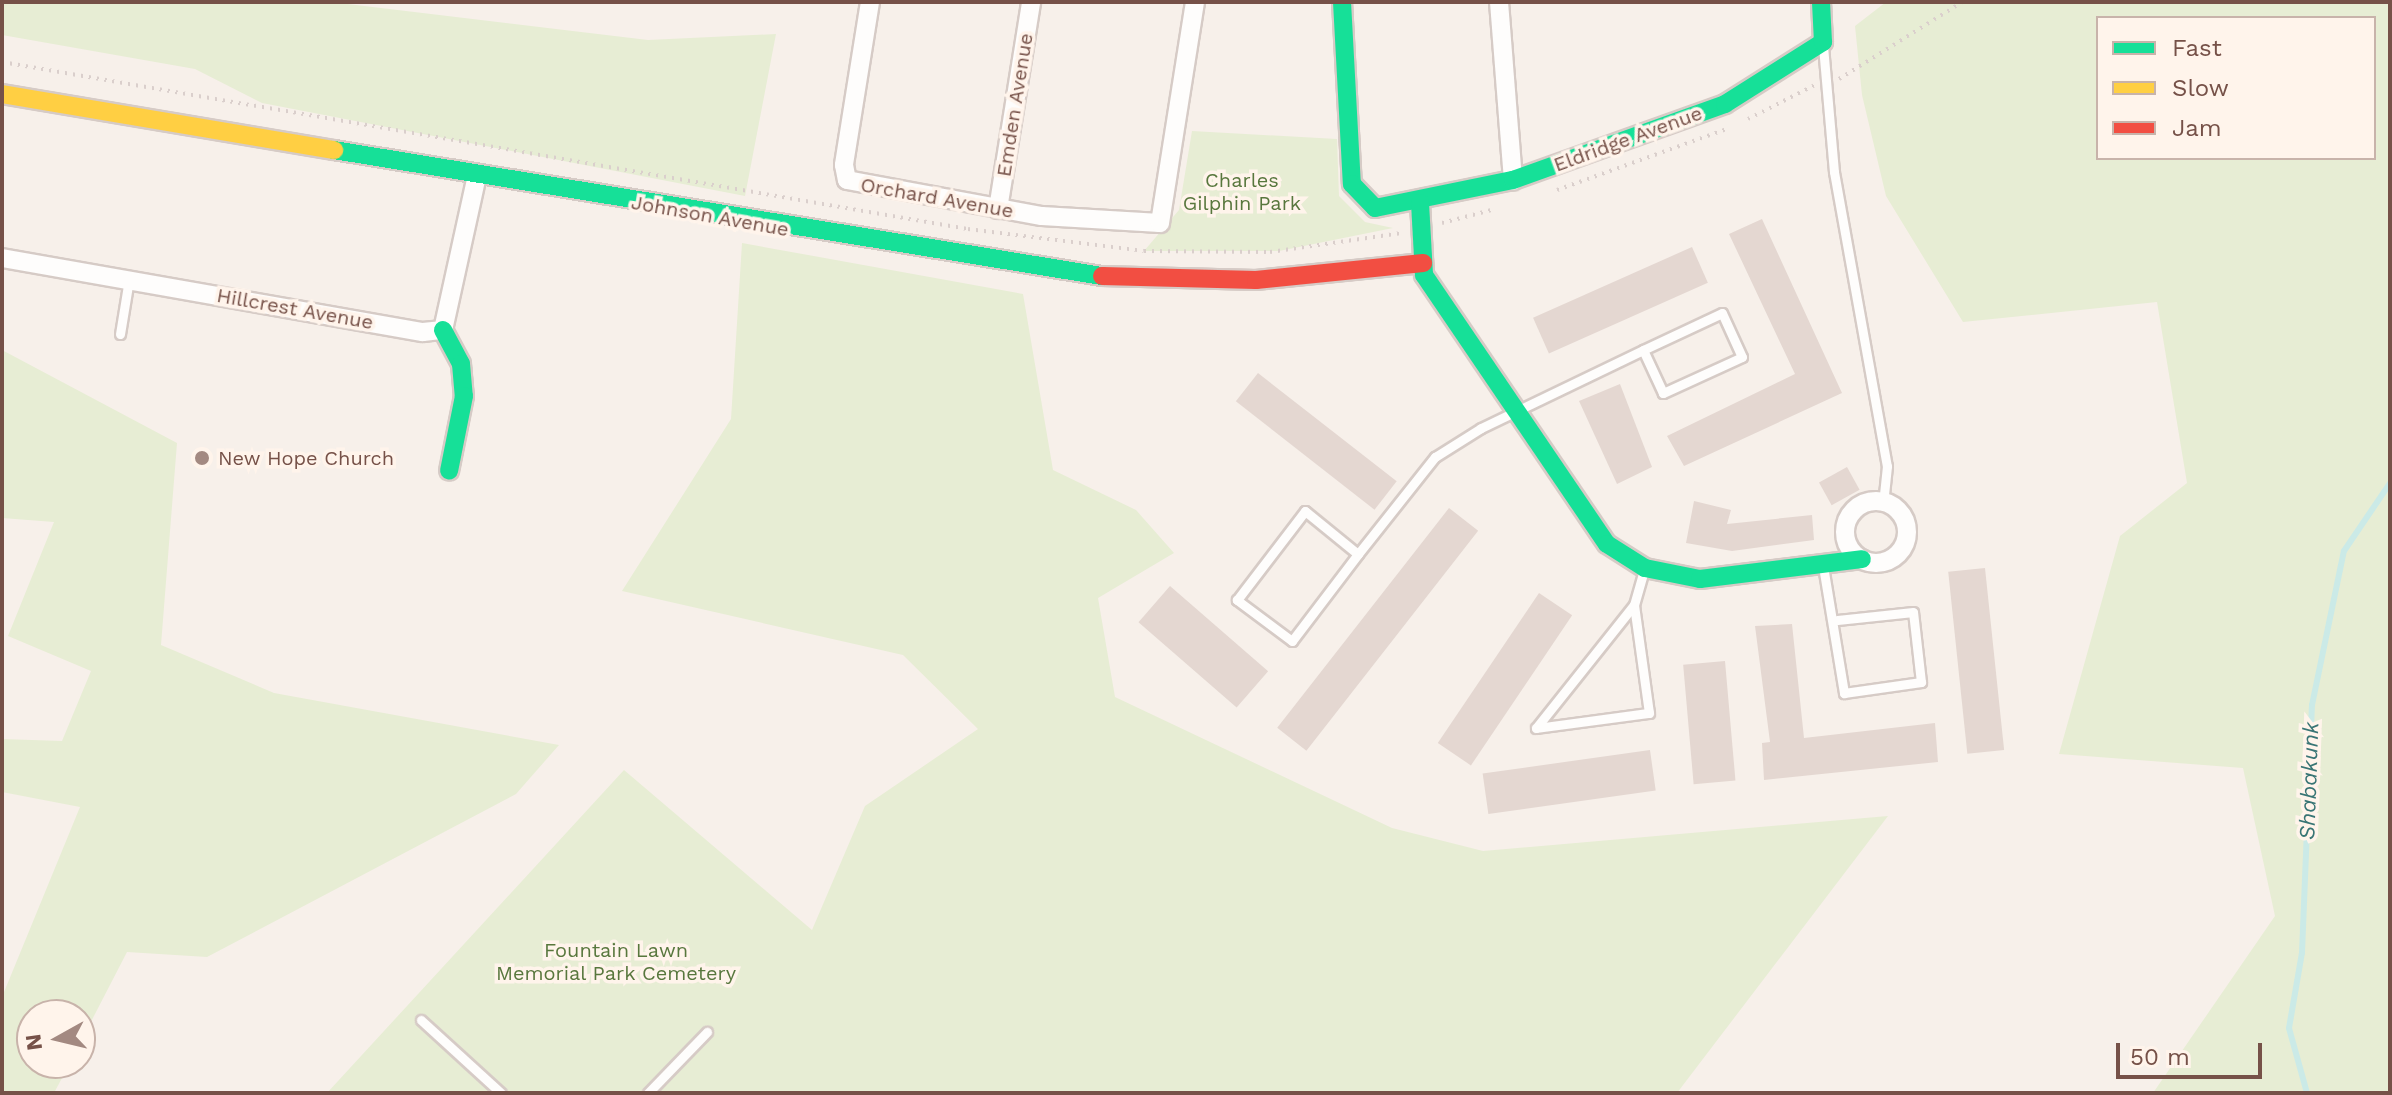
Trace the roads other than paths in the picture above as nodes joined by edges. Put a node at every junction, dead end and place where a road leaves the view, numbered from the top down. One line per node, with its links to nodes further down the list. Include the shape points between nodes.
1 (870, 2): 12 (street, Orchard Avenue, via 844,165 847,180)
2 (1031, 2): 12 (street, Emden Avenue)
3 (1195, 2): 12 (street, Orchard Avenue, via 1160,223)
4 (1342, 2): 11 (street, Eldridge Avenue, via 1352,184 1375,208)
5 (1499, 2): 10 (street)
6 (1821, 2): 7 (street)
7 (1823, 42): 10 (street, Eldridge Avenue, via 1725,104); 21 (lane, via 1834,172 1887,466)
8 (2, 94): 9 (street, Johnson Avenue)
9 (477, 175): 14 (street, Johnson Avenue, via 1114,278 1320,277); 16 (street)
10 (1513, 180): 11 (street, Eldridge Avenue)
11 (1420, 203): 14 (street)
12 (998, 209)
13 (2, 258): 15 (street, Hillcrest Avenue)
14 (1423, 263): 19 (street, via 1424,275)
15 (129, 279): 16 (street, Hillcrest Avenue, via 423,332); 17 (lane)
16 (443, 330): 20 (street, via 461,364 464,396)
17 (120, 334)
18 (1643, 350): 18 (lane, via 1722,313 1742,357 1663,393); 19 (lane)
19 (1513, 412): 22 (lane, via 1435,457); 25 (street, via 1592,529)
20 (449, 471)
21 (1883, 502): 23 (street, via 1865,503 1847,521 1848,545); 23 (street, via 1905,520 1905,543 1888,561)
22 (1358, 554): 22 (lane, via 1292,641 1237,600 1305,511)
23 (1862, 559): 24 (street)
24 (1823, 566): 25 (street, via 1700,579); 27 (lane)
25 (1645, 568): 26 (lane)
26 (1634, 605): 26 (lane, via 1604,642 1536,728 1649,713)
27 (1837, 620): 27 (lane, via 1913,612 1921,682 1844,693)
28 (421, 1020): 30 (lane)
29 (707, 1032): 31 (lane)
30 (501, 1093)
31 (648, 1093)

